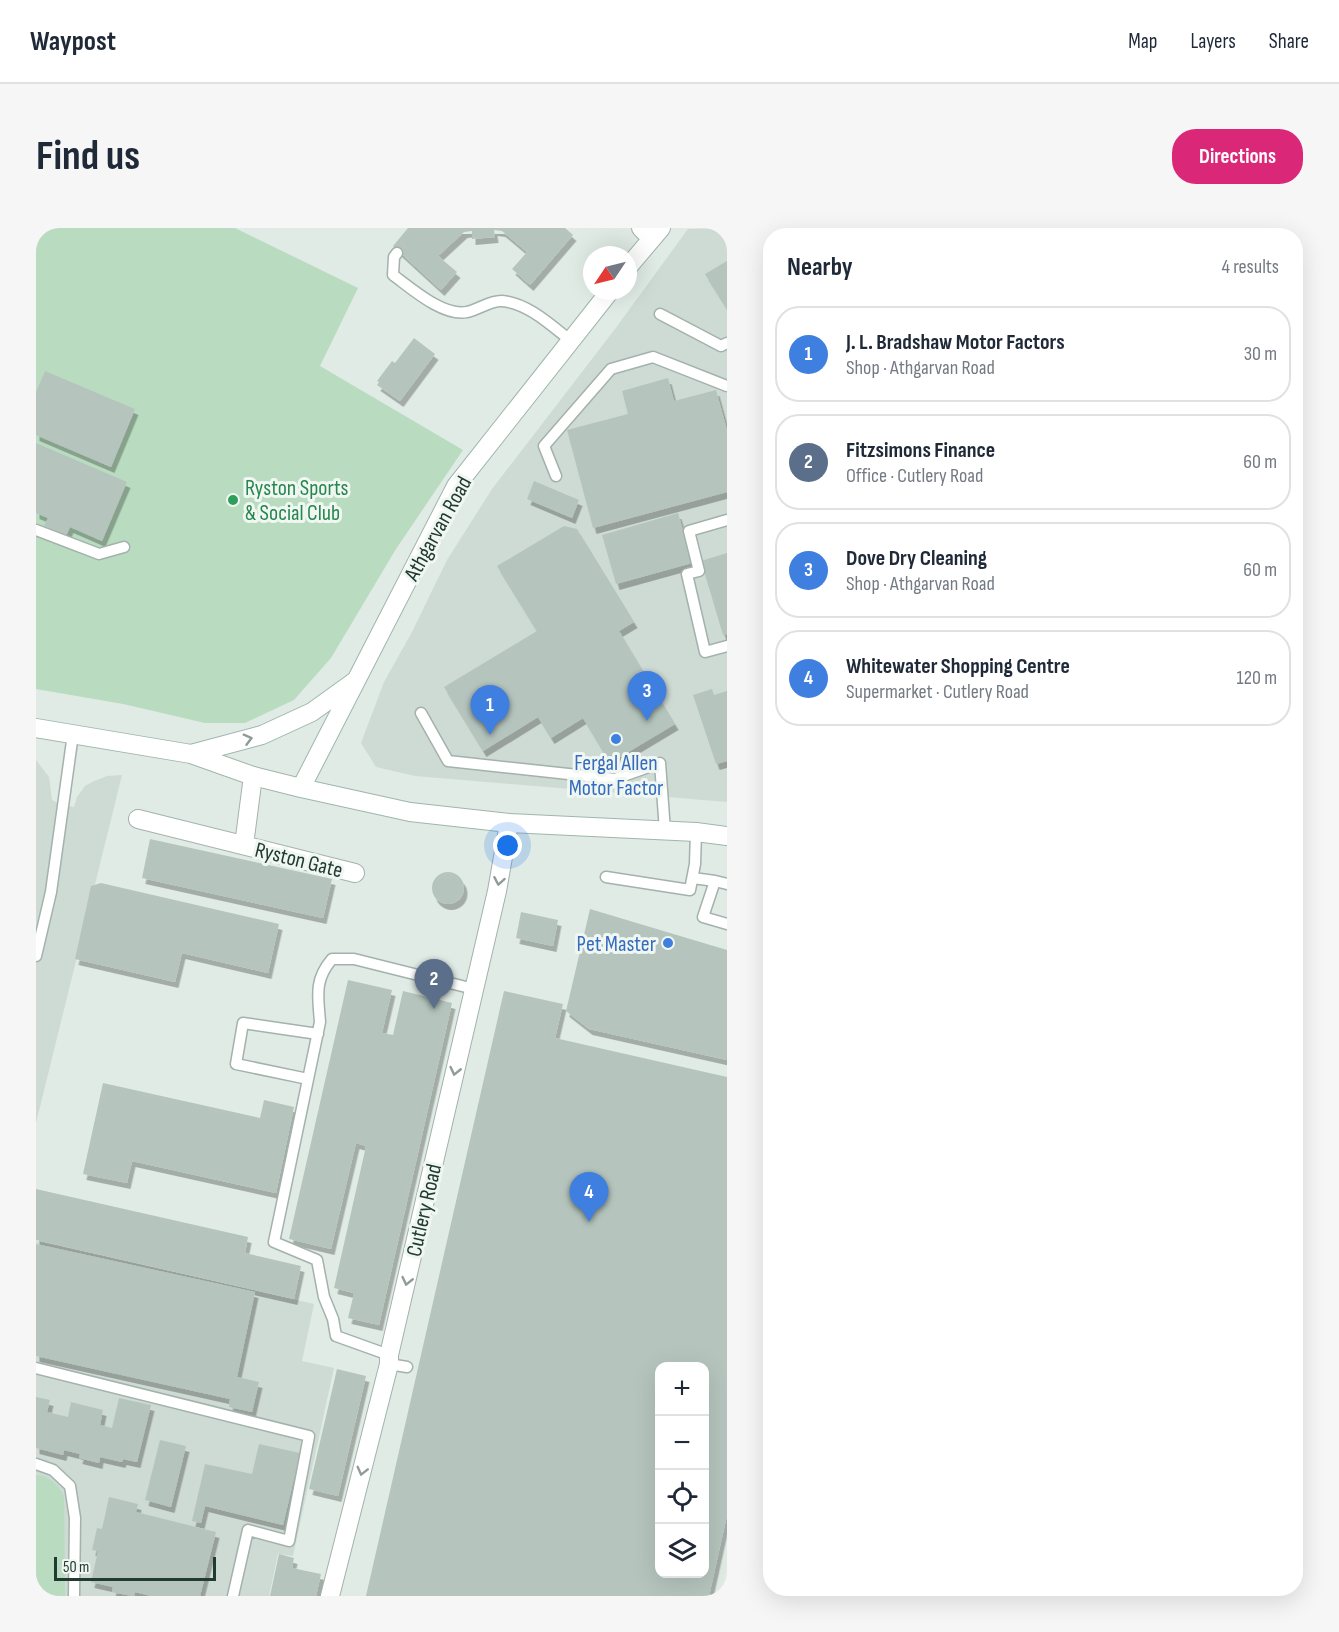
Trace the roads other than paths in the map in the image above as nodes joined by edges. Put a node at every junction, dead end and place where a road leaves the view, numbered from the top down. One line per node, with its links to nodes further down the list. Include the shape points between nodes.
1 (651, 231): 2 (main road)
2 (637, 253)
3 (397, 254): 6 (lane, via 393,275 446,310 464,313 500,301 517,304)
4 (602, 300): 6 (main road, Athgarvan Road)
5 (660, 314): 7 (lane, via 721,346)
6 (571, 341): 14 (main road, Athgarvan Road, via 456,486)
7 (727, 343)
8 (727, 386): 9 (lane, via 653,357 611,369 544,446)
9 (556, 476)
10 (727, 520): 13 (lane, via 689,531 699,571 687,574 705,652)
11 (36, 530): 12 (lane, via 99,554)
12 (124, 547)
13 (727, 646)
14 (358, 679): 18 (main road, one-way to 14, via 262,735 312,712); 20 (main road, Athgarvan Road)
15 (421, 713): 23 (lane, via 448,761 615,779 660,763)
16 (36, 728): 17 (main road)
17 (73, 734): 18 (main road); 33 (lane, via 51,892)
18 (191, 754): 19 (main road)
19 (253, 776): 20 (main road); 26 (main road, Ryston Gate)
20 (301, 788): 22 (main road, via 410,812)
21 (138, 819): 26 (main road, Ryston Gate)
22 (509, 823): 23 (main road); 34 (main road, Cutlery Road, one-way to 34)
23 (665, 831): 24 (main road)
24 (696, 832): 25 (main road); 29 (lane)
25 (727, 836)
26 (244, 846): 27 (main road, Ryston Gate)
27 (355, 873)
28 (606, 876): 29 (lane, via 690,890)
29 (693, 878): 30 (lane)
30 (715, 881): 31 (lane); 32 (lane, via 703,917)
31 (727, 884)
32 (727, 924)
33 (36, 956)
34 (474, 989): 35 (lane, via 354,959 333,959 321,972); 37 (main road, Cutlery Road, one-way to 37)
35 (318, 1035): 36 (lane); 36 (lane, via 243,1023 236,1064)
36 (308, 1079): 37 (lane, via 274,1242 317,1260 336,1336)
37 (395, 1362): 42 (main road, Cutlery Road, one-way to 42)
38 (36, 1368): 41 (lane, via 309,1436 289,1541 248,1530)
39 (36, 1464): 40 (lane, via 53,1470 70,1486 75,1518)
40 (74, 1596)
41 (233, 1596)
42 (330, 1596)

